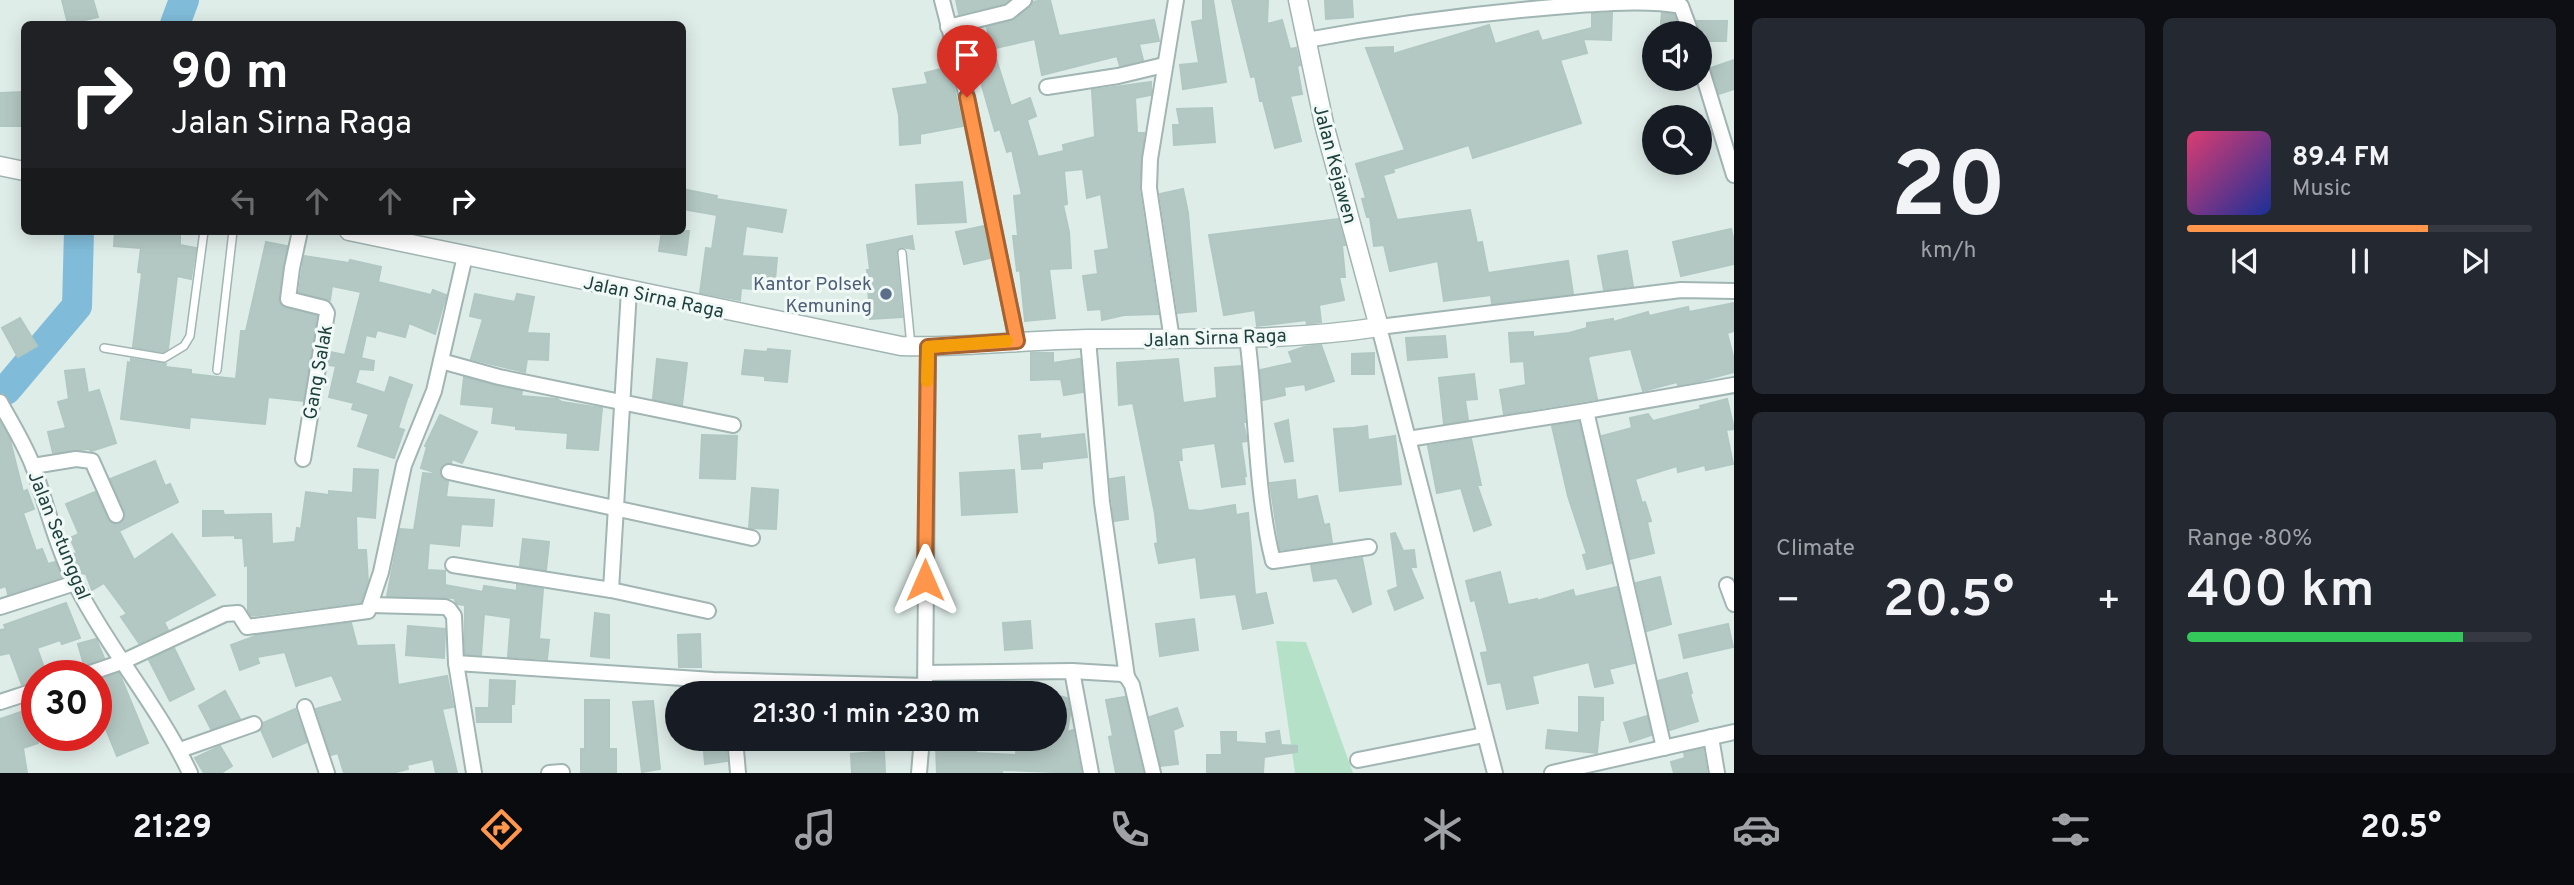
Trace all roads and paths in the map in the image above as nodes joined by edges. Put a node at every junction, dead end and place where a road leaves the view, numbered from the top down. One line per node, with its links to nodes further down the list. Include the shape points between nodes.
1 (942, 0): 6 (street)
2 (1024, 0): 6 (street, via 1009,12)
3 (1176, 0): 8 (street)
4 (1298, 0): 7 (street, Jalan Kejawen)
5 (1687, 21): 7 (street, via 1681,6 1670,2 1631,2 1457,16)
6 (948, 27): 26 (street, via 967,97)
7 (1307, 40): 22 (street, Jalan Kejawen, via 1325,128)
8 (1164, 65): 9 (street); 25 (street, via 1149,188)
9 (1047, 87)
10 (1708, 91): 13 (street)
11 (0, 166): 12 (street)
12 (21, 170)
13 (1734, 175)
14 (203, 235): 28 (lane, via 190,336 184,346 164,358)
15 (233, 235): 30 (lane)
16 (299, 235): 37 (street, Gang Salak, via 288,299 324,308 327,313)
17 (368, 235): 19 (street, Jalan Sirna Raga)
18 (902, 253): 27 (lane)
19 (465, 256): 20 (street, Jalan Sirna Raga); 29 (street)
20 (629, 290): 27 (street, Jalan Sirna Raga, via 880,344); 33 (street)
21 (1734, 292): 22 (street, via 1681,290)
22 (1379, 327): 23 (street, Jalan Sirna Raga); 36 (street)
23 (1247, 337): 25 (street, Jalan Sirna Raga); 43 (street, via 1273,561)
24 (1088, 339): 25 (street, Jalan Sirna Raga); 26 (street, Jalan Sirna Raga); 56 (street, via 1102,502)
25 (1172, 340)
26 (1017, 341): 27 (street, Jalan Sirna Raga)
27 (919, 347): 58 (street, via 925,463)
28 (104, 348)
29 (441, 360): 33 (street, via 499,377); 49 (street, via 404,464)
30 (217, 370)
31 (1734, 385): 34 (street)
32 (0, 401): 38 (street, Jalan Setunggal)
33 (624, 402): 35 (street); 40 (street)
34 (1586, 411): 36 (street); 67 (street)
35 (733, 425)
36 (1408, 439): 65 (street)
37 (303, 459)
38 (33, 466): 41 (street, via 92,461); 45 (street, Jalan Setunggal)
39 (449, 472): 40 (street)
40 (617, 508): 42 (street); 47 (street)
41 (116, 515)
42 (752, 538)
43 (1369, 547)
44 (453, 565): 47 (street)
45 (75, 583): 50 (street); 52 (street, Jalan Setunggal)
46 (1727, 585): 48 (street)
47 (611, 590): 51 (street)
48 (1734, 604)
49 (371, 605): 52 (street, via 364,614 250,626 237,613 225,614); 53 (street, via 449,609 454,616)
50 (0, 607)
51 (708, 611)
52 (122, 662): 54 (street); 68 (street, Jalan Setunggal)
53 (456, 663): 57 (street); 76 (street)
54 (112, 665)
55 (1072, 671): 56 (street); 59 (street); 80 (street)
56 (1127, 677): 81 (street)
57 (665, 681)
58 (925, 681)
59 (959, 681)
60 (21, 695): 61 (street)
61 (0, 702)
62 (305, 707): 75 (street)
63 (254, 724): 68 (street)
64 (1734, 732): 66 (street)
65 (1484, 735): 71 (street); 82 (street)
66 (1711, 737): 67 (street); 84 (street)
67 (1664, 748): 72 (street)
68 (180, 750): 74 (street, Jalan Setunggal)
69 (736, 751): 78 (street)
70 (921, 751): 79 (street)
71 (1359, 760)
72 (1579, 770): 83 (street)
73 (562, 772): 77 (street)
74 (190, 773)
75 (327, 773)
76 (474, 773)
77 (549, 773)
78 (737, 773)
79 (919, 773)
80 (1091, 773)
81 (1153, 773)
82 (1495, 773)
83 (1552, 773)
84 (1717, 773)

